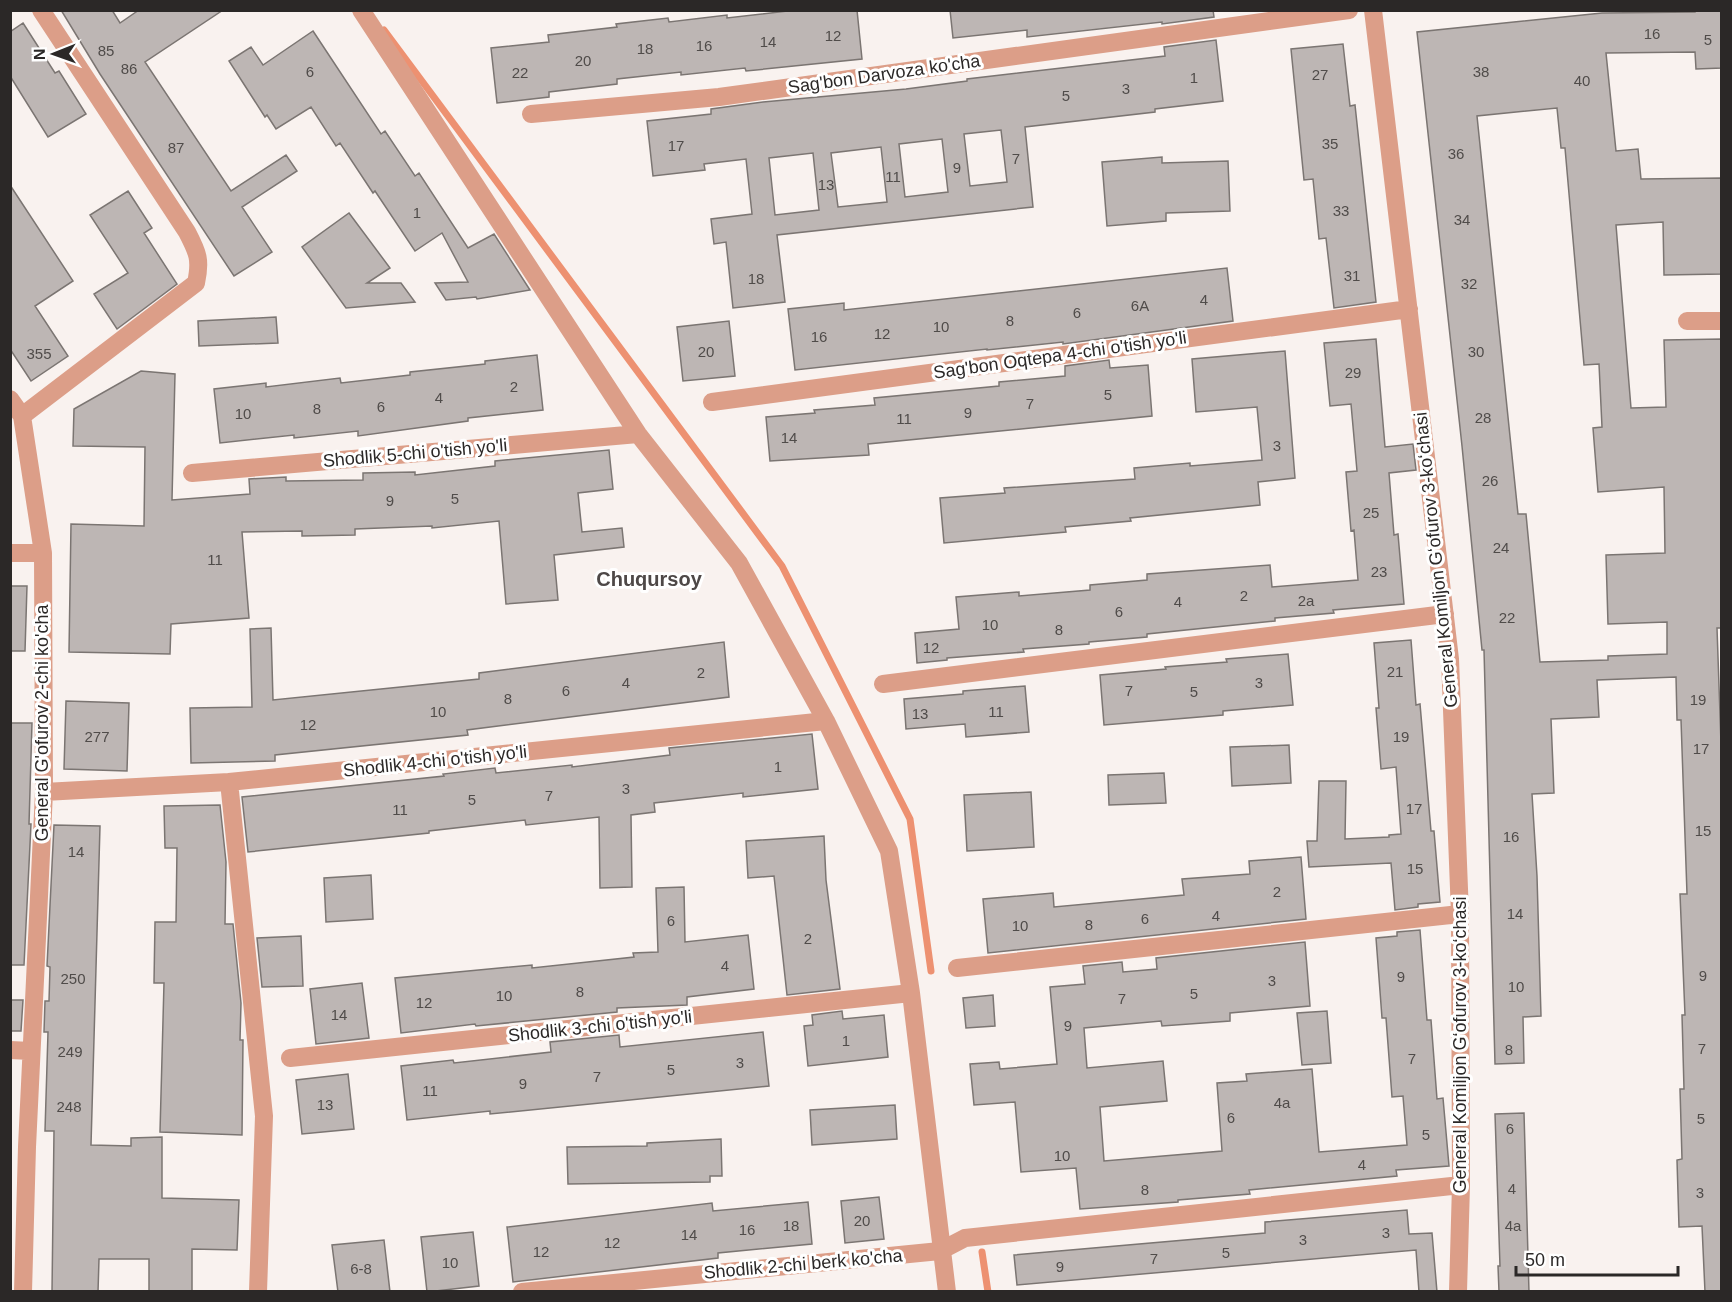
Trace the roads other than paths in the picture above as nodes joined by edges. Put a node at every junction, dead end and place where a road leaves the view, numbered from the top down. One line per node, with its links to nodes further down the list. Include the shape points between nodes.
1 (41, 10): 12 (street, via 187,232 200,266 196,283)
2 (361, 10): 13 (street)
3 (1349, 10): 5 (street, Sag'bon Darvoza ko'cha)
4 (1373, 10): 7 (street, General Komiljon Gʻofurov 3-koʻchasi)
5 (1236, 18): 6 (street, Sag'bon Darvoza ko'cha, via 719,97)
6 (531, 114)
7 (1409, 309): 11 (street, Sag'bon Oqtepa 4-chi o'tish yo'li); 17 (street, General Komiljon Gʻofurov 3-koʻchasi)
8 (1687, 321): 9 (street)
9 (1722, 321)
10 (10, 399): 12 (street, General G'ofurov 2-chi ko'cha)
11 (712, 402)
12 (22, 416): 16 (street, General G'ofurov 2-chi ko'cha)
13 (638, 434): 14 (street, Shodlik 5-chi o'tish yo'li); 19 (street, via 739,563)
14 (192, 472)
15 (10, 553): 16 (street)
16 (43, 553): 21 (street, General G'ofurov 2-chi ko'cha)
17 (1445, 614): 18 (street); 22 (street, General Komiljon Gʻofurov 3-koʻchasi)
18 (883, 684)
19 (826, 721): 20 (street, Shodlik 4-chi o'tish yo'li); 24 (street, via 889,851)
20 (229, 782): 21 (street, Shodlik 4-chi o'tish yo'li); 31 (street, via 264,1116)
21 (44, 792): 26 (street, General G'ofurov 2-chi ko'cha)
22 (1460, 915): 23 (street); 28 (street, General Komiljon Gʻofurov 3-koʻchasi)
23 (957, 968)
24 (911, 993): 27 (street, Shodlik 3-chi o'tish yo'li); 29 (street)
25 (10, 1050): 26 (street)
26 (31, 1051): 30 (street, General G'ofurov 2-chi ko'cha)
27 (290, 1058)
28 (1461, 1185): 29 (street, via 965,1238); 34 (street, General Komiljon Gʻofurov 3-koʻchasi)
29 (940, 1251): 32 (street, Shodlik 2-chi berk ko'cha); 33 (street)
30 (19, 1290)
31 (258, 1292)
32 (522, 1292)
33 (946, 1292)
34 (1458, 1292)

